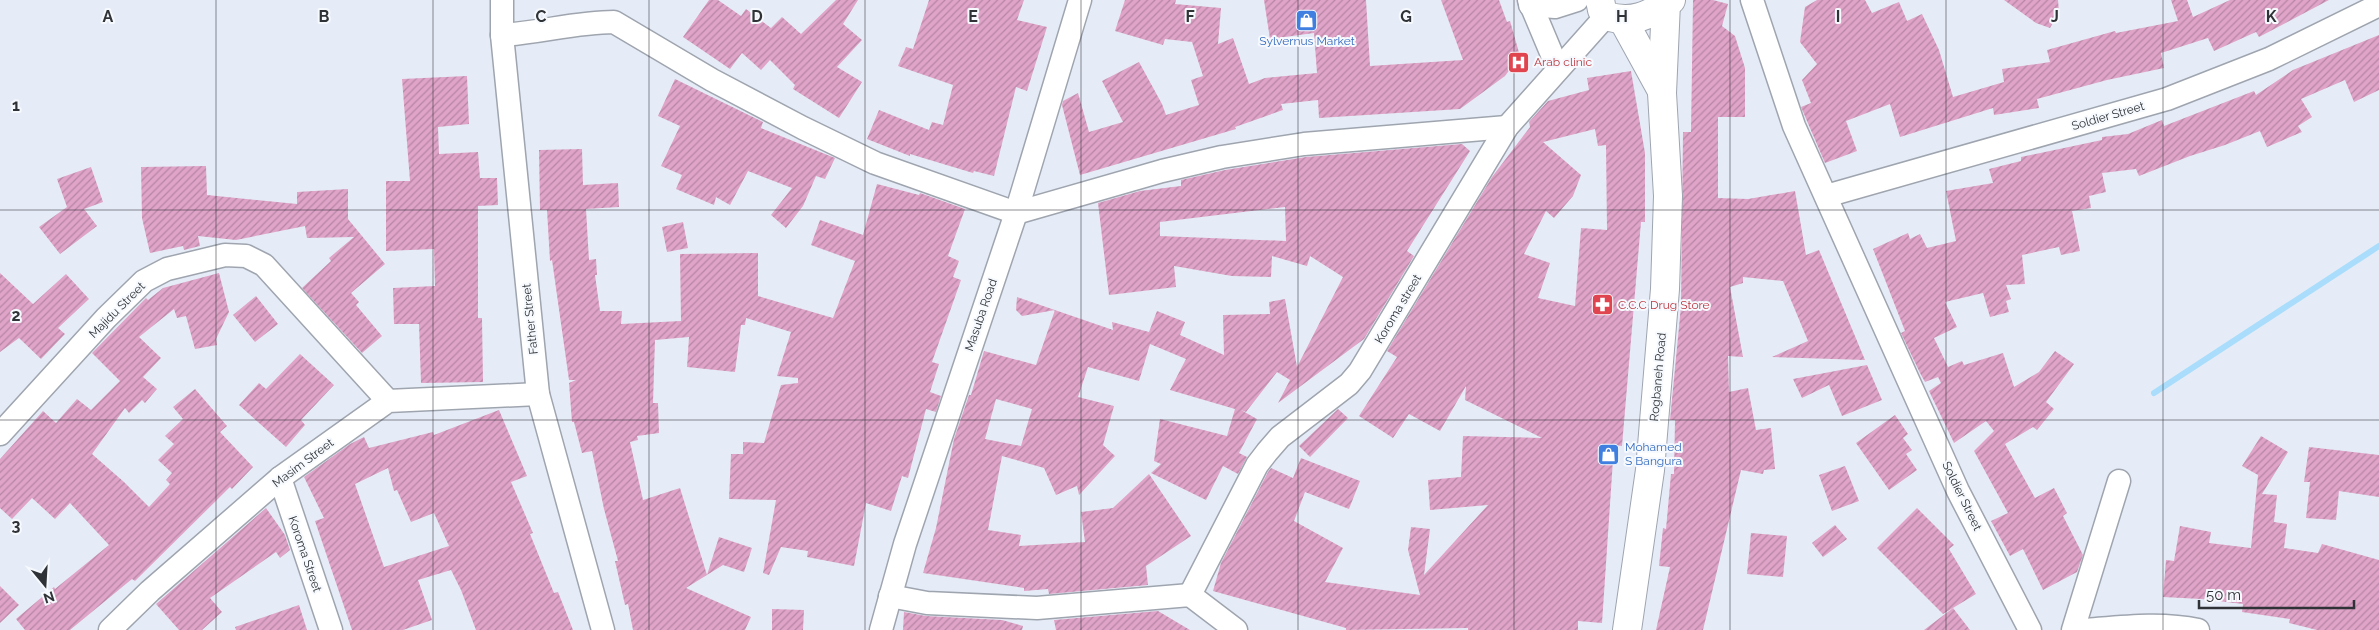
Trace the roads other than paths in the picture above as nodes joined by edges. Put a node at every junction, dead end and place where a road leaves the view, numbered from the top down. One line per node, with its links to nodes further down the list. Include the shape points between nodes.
1 (502, 0): 9 (street, Father Street)
2 (1080, 0): 14 (street, Masuba Road)
3 (1578, 0): 5 (street, via 1555,7)
4 (1752, 0): 13 (street, Soldier Street, via 1794,126)
5 (1530, 2): 10 (street)
6 (1668, 2): 8 (main road, via 1638,18); 11 (main road, Rogbaneh Road)
7 (2379, 5): 13 (street, Soldier Street, via 2269,60 2167,99)
8 (1610, 12): 10 (street, Koroma street); 11 (main road)
9 (502, 35): 14 (street, via 614,22 712,80 866,158); 15 (street, Father Street)
10 (1558, 69): 12 (street, Koroma street)
11 (1662, 93): 27 (main road, Rogbaneh Road, via 1668,196 1665,289 1650,470)
12 (1507, 127): 14 (street, via 1304,144 1222,156); 21 (street, Koroma street, via 1360,371 1349,384 1280,437 1257,465)
13 (1826, 196): 28 (street, Soldier Street, via 1958,491)
14 (1016, 213): 20 (street, Masuba Road)
15 (538, 394): 16 (street); 24 (street, Father Street)
16 (388, 401): 17 (street, Majidu Street, via 264,266 246,256 225,254 167,269 144,281); 18 (street, Masim Street)
17 (0, 434)
18 (280, 478): 22 (street, Masim Street); 23 (street, Koroma Street)
19 (2119, 481): 29 (street)
20 (890, 596): 21 (street, via 927,603 1037,608); 25 (street, Masuba Road)
21 (1190, 596): 26 (street)
22 (110, 630)
23 (331, 630)
24 (603, 630)
25 (881, 630)
26 (1236, 630)
27 (1627, 630)
28 (2030, 630)
29 (2073, 630)
30 (2085, 630): 31 (street, via 2132,626)
31 (2198, 630)

